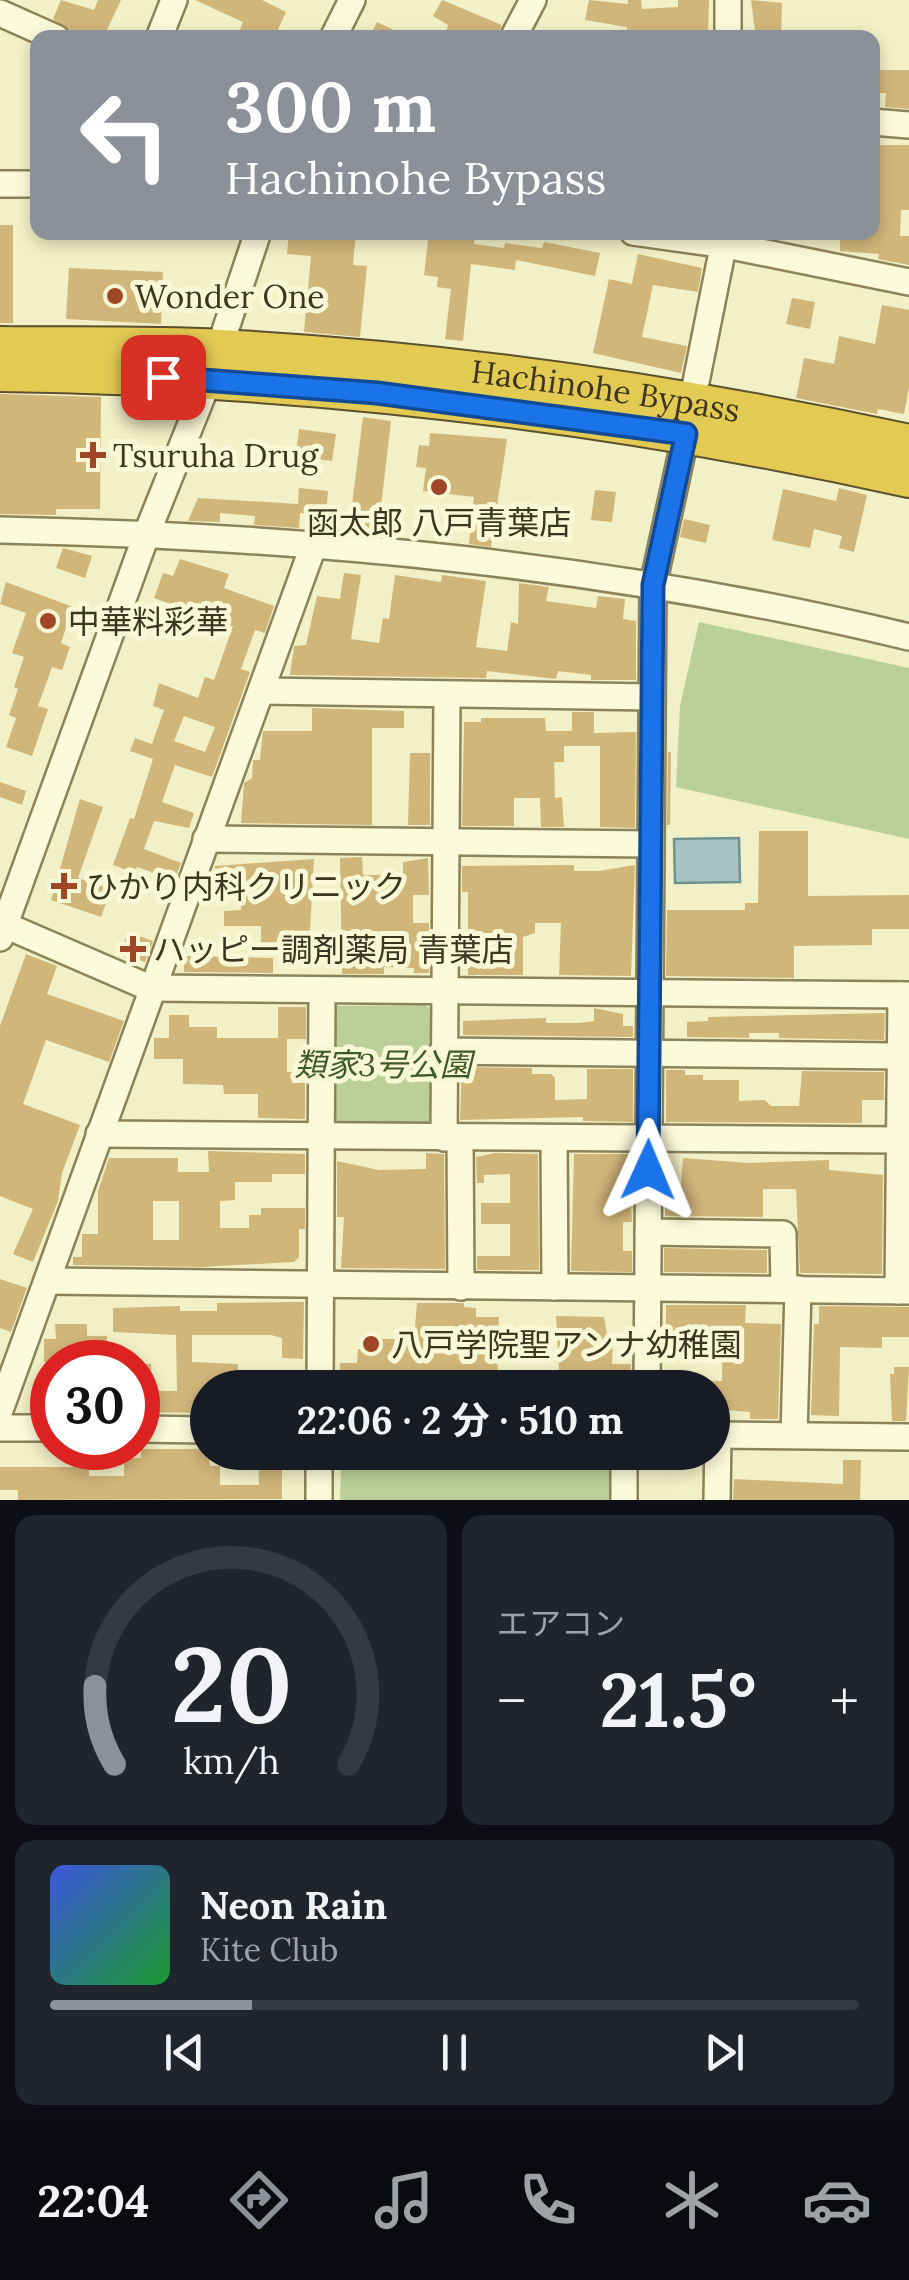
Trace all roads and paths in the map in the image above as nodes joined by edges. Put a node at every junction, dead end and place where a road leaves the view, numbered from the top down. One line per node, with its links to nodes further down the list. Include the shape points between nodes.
1 (174, 0): 7 (street)
2 (352, 0): 8 (street)
3 (533, 0): 9 (street)
4 (728, 0): 10 (street)
5 (0, 13): 6 (street)
6 (38, 30)
7 (161, 30)
8 (337, 30)
9 (517, 30)
10 (728, 30)
11 (880, 123): 12 (street)
12 (909, 125)
13 (0, 184): 14 (street)
14 (30, 184)
15 (255, 240): 20 (street)
16 (726, 240): 22 (street)
17 (730, 240): 18 (street)
18 (909, 282)
19 (0, 346): 20 (highway, Hachinohe Bypass)
20 (214, 364): 21 (highway, Hachinohe Bypass); 22 (highway, Hachinohe Bypass, via 514,374); 26 (street)
21 (0, 372)
22 (689, 418): 23 (highway, Hachinohe Bypass); 24 (highway, Hachinohe Bypass); 28 (street)
23 (909, 444)
24 (909, 478)
25 (0, 530): 26 (street)
26 (147, 533): 27 (street); 36 (street)
27 (314, 544): 28 (street); 30 (street)
28 (653, 585): 29 (street); 32 (street)
29 (909, 637)
30 (262, 691): 31 (street); 33 (street)
31 (446, 695): 32 (street); 34 (street)
32 (652, 697): 35 (street)
33 (206, 839): 34 (street); 37 (street)
34 (446, 842): 35 (street); 39 (street)
35 (650, 844): 40 (street)
36 (2, 929): 37 (street)
37 (150, 988): 38 (street); 45 (street)
38 (322, 990): 39 (street); 46 (street)
39 (443, 992): 40 (street); 42 (street)
40 (650, 994): 41 (street); 43 (street)
41 (905, 995): 44 (street)
42 (444, 1051): 43 (street); 47 (street)
43 (650, 1054): 44 (street); 49 (street)
44 (900, 1056): 50 (street)
45 (99, 1134): 46 (street); 52 (street)
46 (320, 1136): 47 (street); 53 (street)
47 (452, 1138): 48 (street); 54 (street)
48 (554, 1139): 49 (street); 55 (street)
49 (649, 1139): 50 (street); 51 (street)
50 (899, 1140): 58 (street)
51 (648, 1232): 56 (street); 57 (street, via 783,1234)
52 (48, 1280): 53 (street); 61 (street)
53 (321, 1283): 54 (street); 59 (street)
54 (461, 1287): 55 (street)
55 (555, 1287): 56 (street)
56 (647, 1287): 57 (street); 60 (street)
57 (791, 1289): 58 (street); 67 (street)
58 (903, 1290)
59 (320, 1370)
60 (647, 1370)
61 (0, 1410)
62 (0, 1428): 63 (street)
63 (30, 1428)
64 (160, 1429): 65 (street)
65 (190, 1430)
66 (730, 1435): 67 (street)
67 (794, 1436): 68 (street)
68 (909, 1437)
69 (319, 1470): 72 (street)
70 (624, 1470): 73 (street)
71 (716, 1470): 74 (street)
72 (318, 1500)
73 (624, 1500)
74 (717, 1500)

